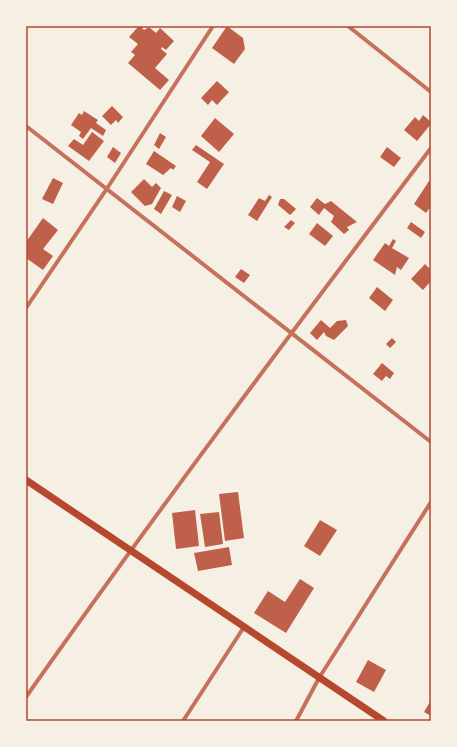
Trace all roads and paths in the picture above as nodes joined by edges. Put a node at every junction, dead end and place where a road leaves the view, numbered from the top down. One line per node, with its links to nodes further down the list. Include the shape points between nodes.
1 (212, 26): 6 (street)
2 (348, 26): 3 (street)
3 (431, 92)
4 (26, 126): 6 (street)
5 (431, 148): 8 (street)
6 (106, 190): 7 (street); 8 (street)
7 (26, 308)
8 (290, 333): 9 (street); 12 (street)
9 (431, 442)
10 (26, 480): 12 (main road)
11 (431, 502): 14 (street)
12 (130, 550): 13 (main road); 15 (street)
13 (244, 627): 14 (main road); 16 (street)
14 (319, 678): 17 (street); 18 (main road)
15 (26, 697)
16 (183, 721)
17 (296, 721)
18 (384, 721)

